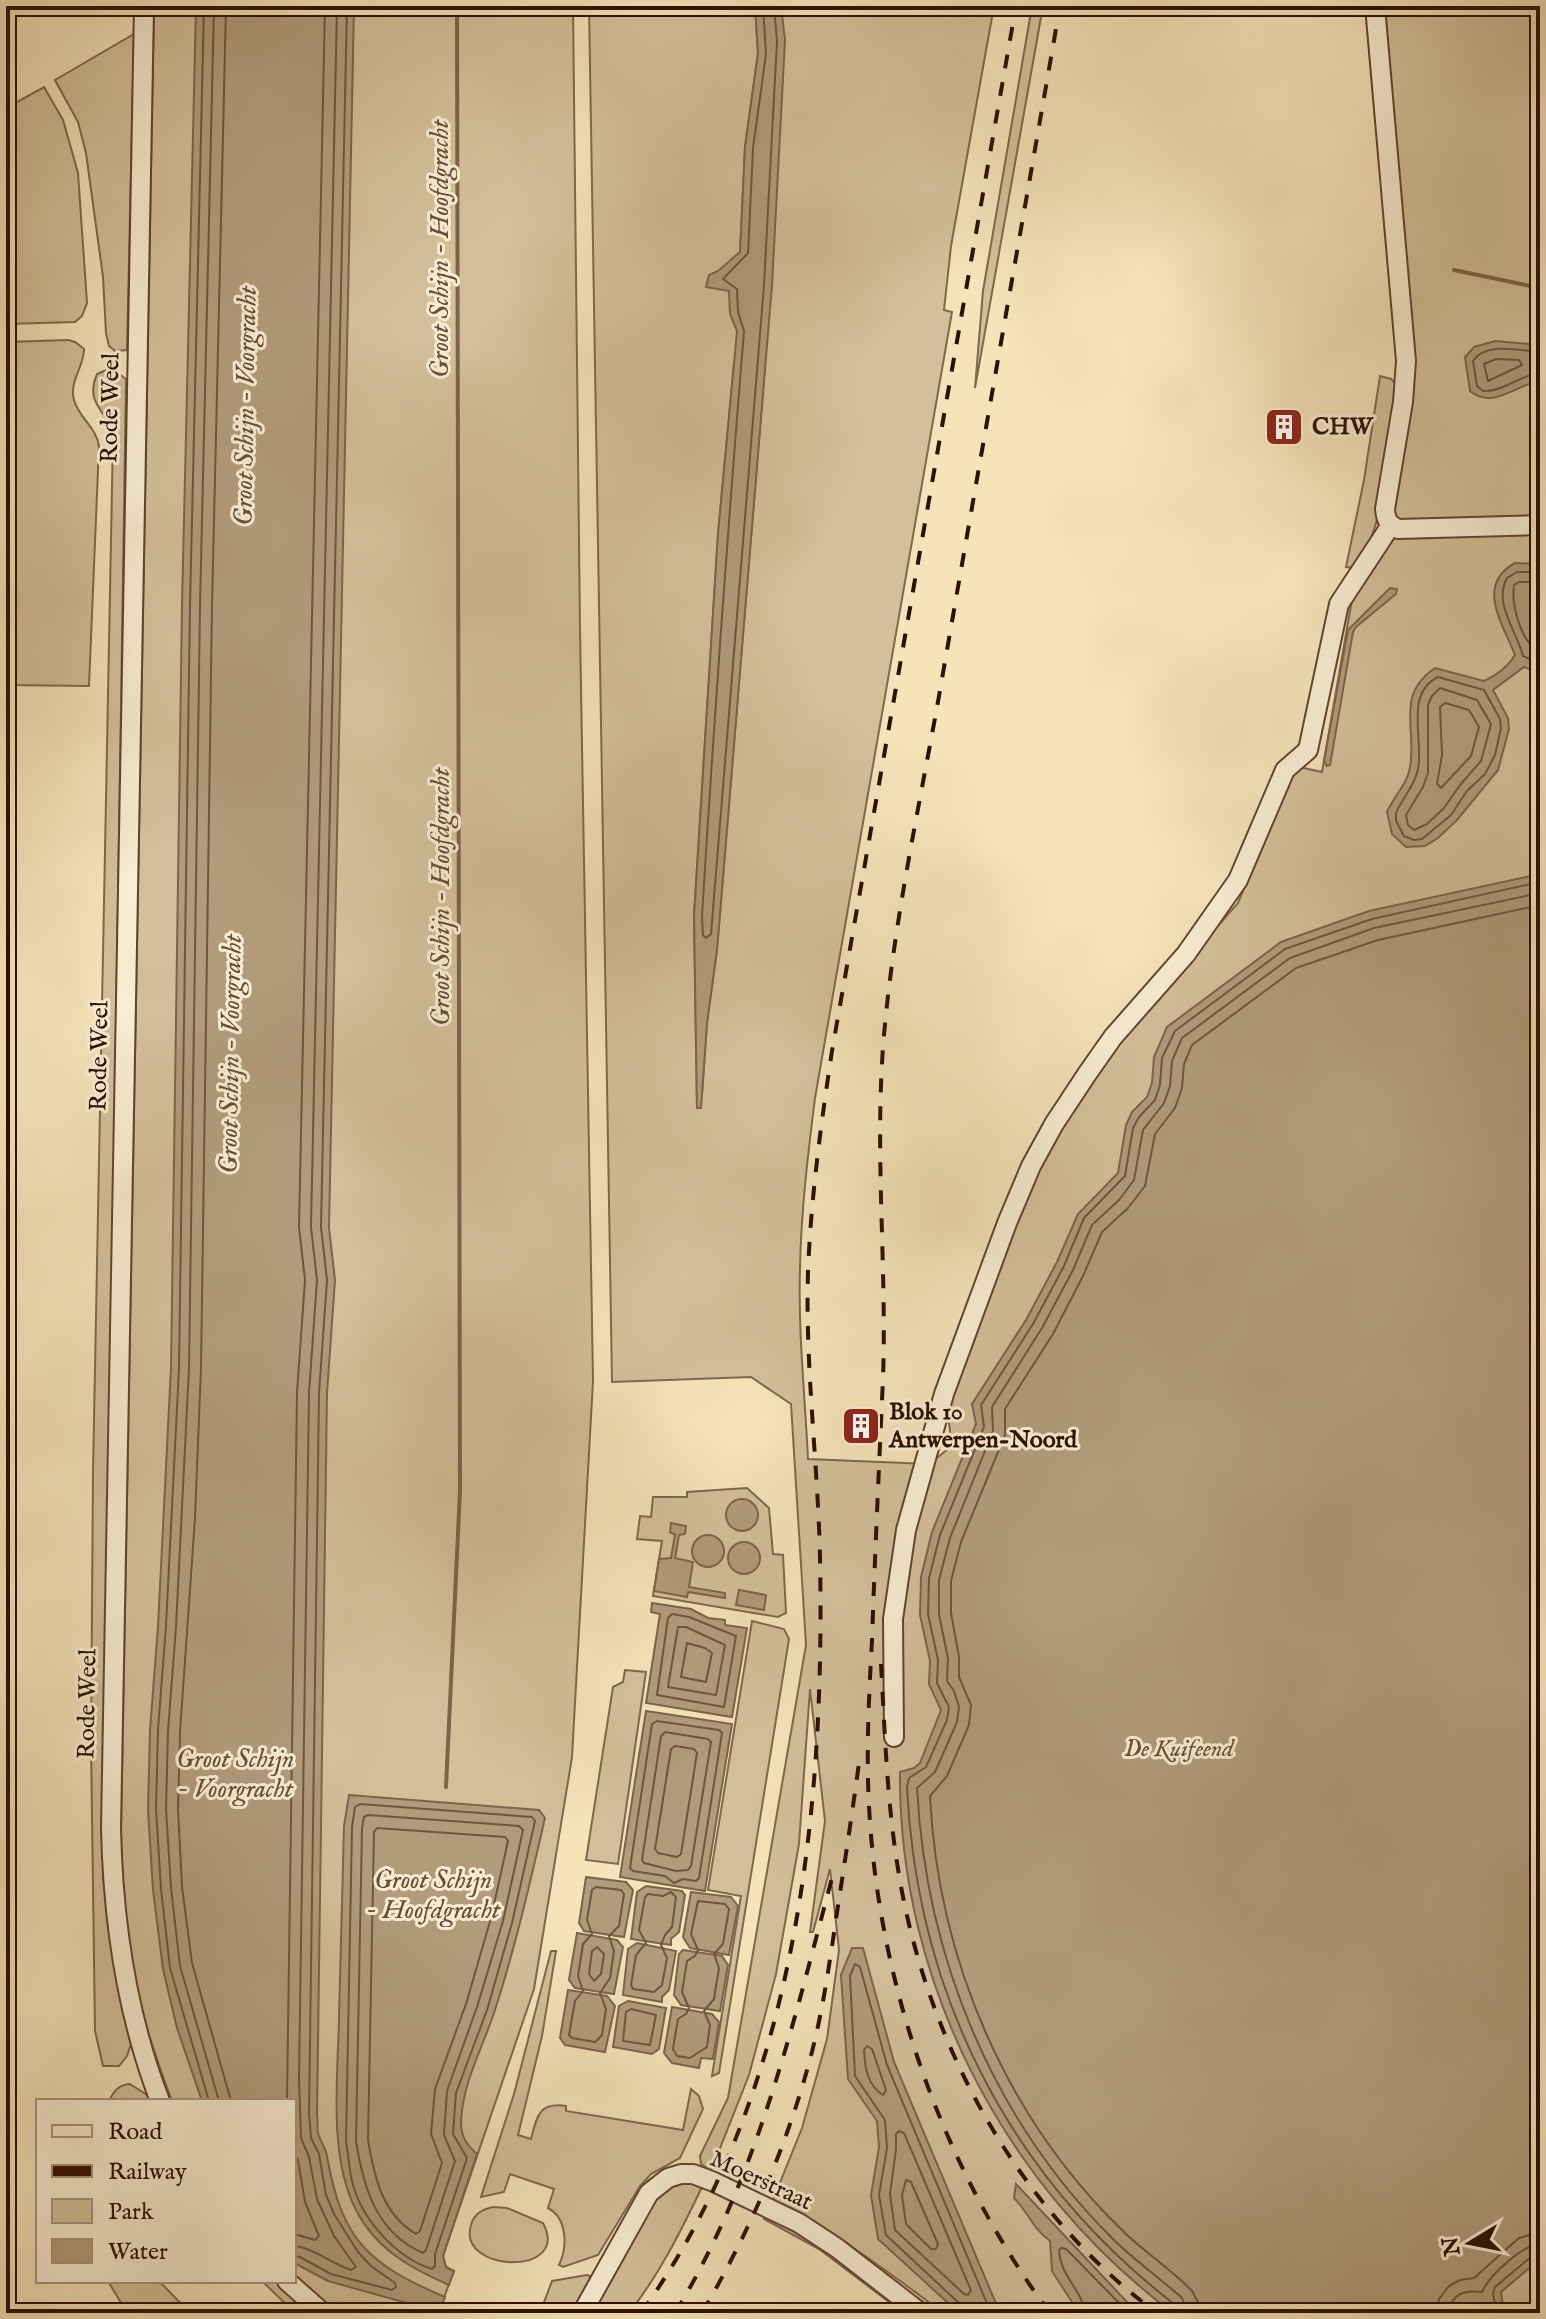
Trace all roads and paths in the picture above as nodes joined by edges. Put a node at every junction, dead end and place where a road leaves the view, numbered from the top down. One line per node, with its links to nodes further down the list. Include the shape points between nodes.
1 (144, 6): 6 (street, Rode Weel, via 111,1828 117,1931 130,2002)
2 (1375, 6): 3 (street, via 1406,361 1385,509)
3 (1391, 525): 4 (street); 5 (street, via 1339,604 1308,750 1285,770 1238,880 1186,954 1113,1037 1078,1087 1031,1166 1007,1223 944,1394 906,1530 893,1619)
4 (1540, 525)
5 (894, 1737)
6 (159, 2099)
7 (289, 2283): 8 (street)
8 (323, 2313)
9 (582, 2313): 10 (street, Moerstraat, via 649,2193 668,2178 693,2174 799,2223)
10 (921, 2313)

